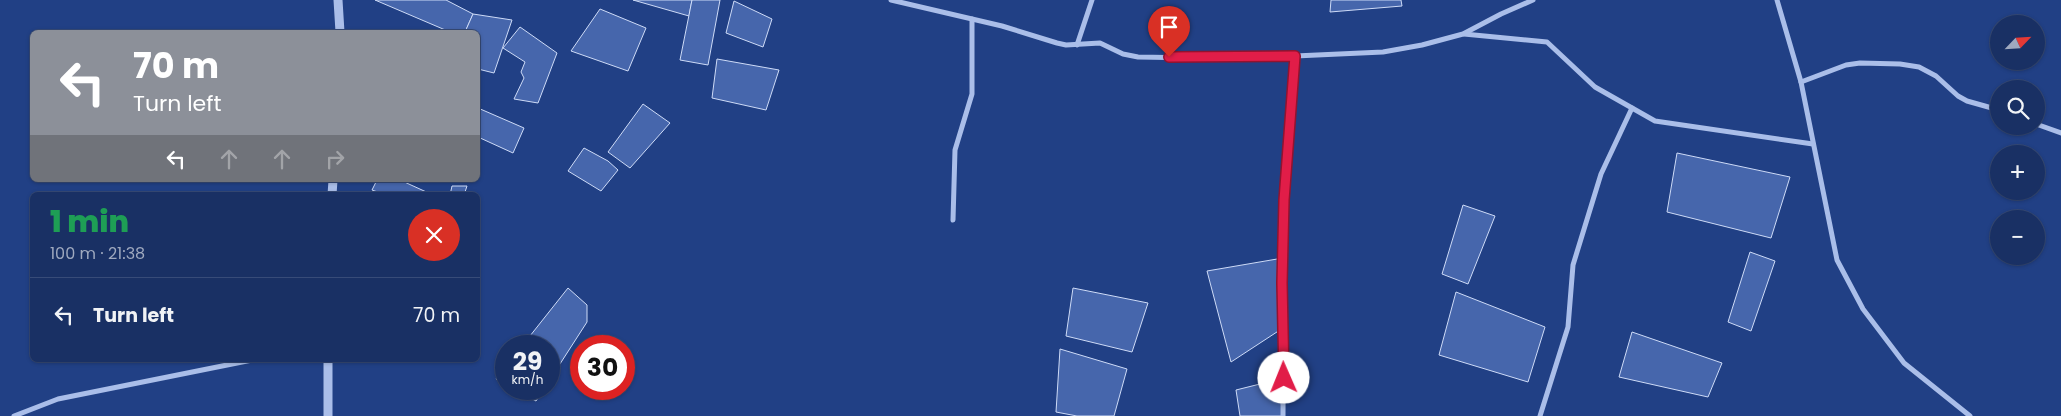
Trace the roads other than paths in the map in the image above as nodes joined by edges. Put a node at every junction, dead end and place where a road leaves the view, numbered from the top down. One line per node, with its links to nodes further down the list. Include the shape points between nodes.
1 (338, 0): 7 (street)
2 (892, 0): 6 (street)
3 (1092, 0): 9 (street)
4 (1533, 0): 8 (street)
5 (1777, 0): 11 (street)
6 (972, 19): 9 (street, via 1046,41); 17 (street, via 972,94 955,150)
7 (340, 30)
8 (1463, 34): 10 (street, via 1383,52); 13 (street, via 1547,42 1595,87)
9 (1077, 45): 10 (street, via 1100,43 1138,57)
10 (1295, 56): 22 (street, via 1284,200)
11 (1801, 82): 12 (street, via 1846,65 1900,64 1919,67 1936,76 1958,96); 16 (street)
12 (1990, 107)
13 (1632, 108): 16 (street, via 1654,121); 23 (street, via 1601,174 1573,265 1568,327)
14 (2045, 127): 15 (street)
15 (2061, 133)
16 (1813, 144): 24 (street, via 1837,260 1863,309 1904,364)
17 (953, 220)
18 (242, 362): 20 (street, via 58,399)
19 (328, 362): 21 (street)
20 (14, 416)
21 (328, 416)
22 (1283, 416)
23 (1540, 416)
24 (1970, 416)

